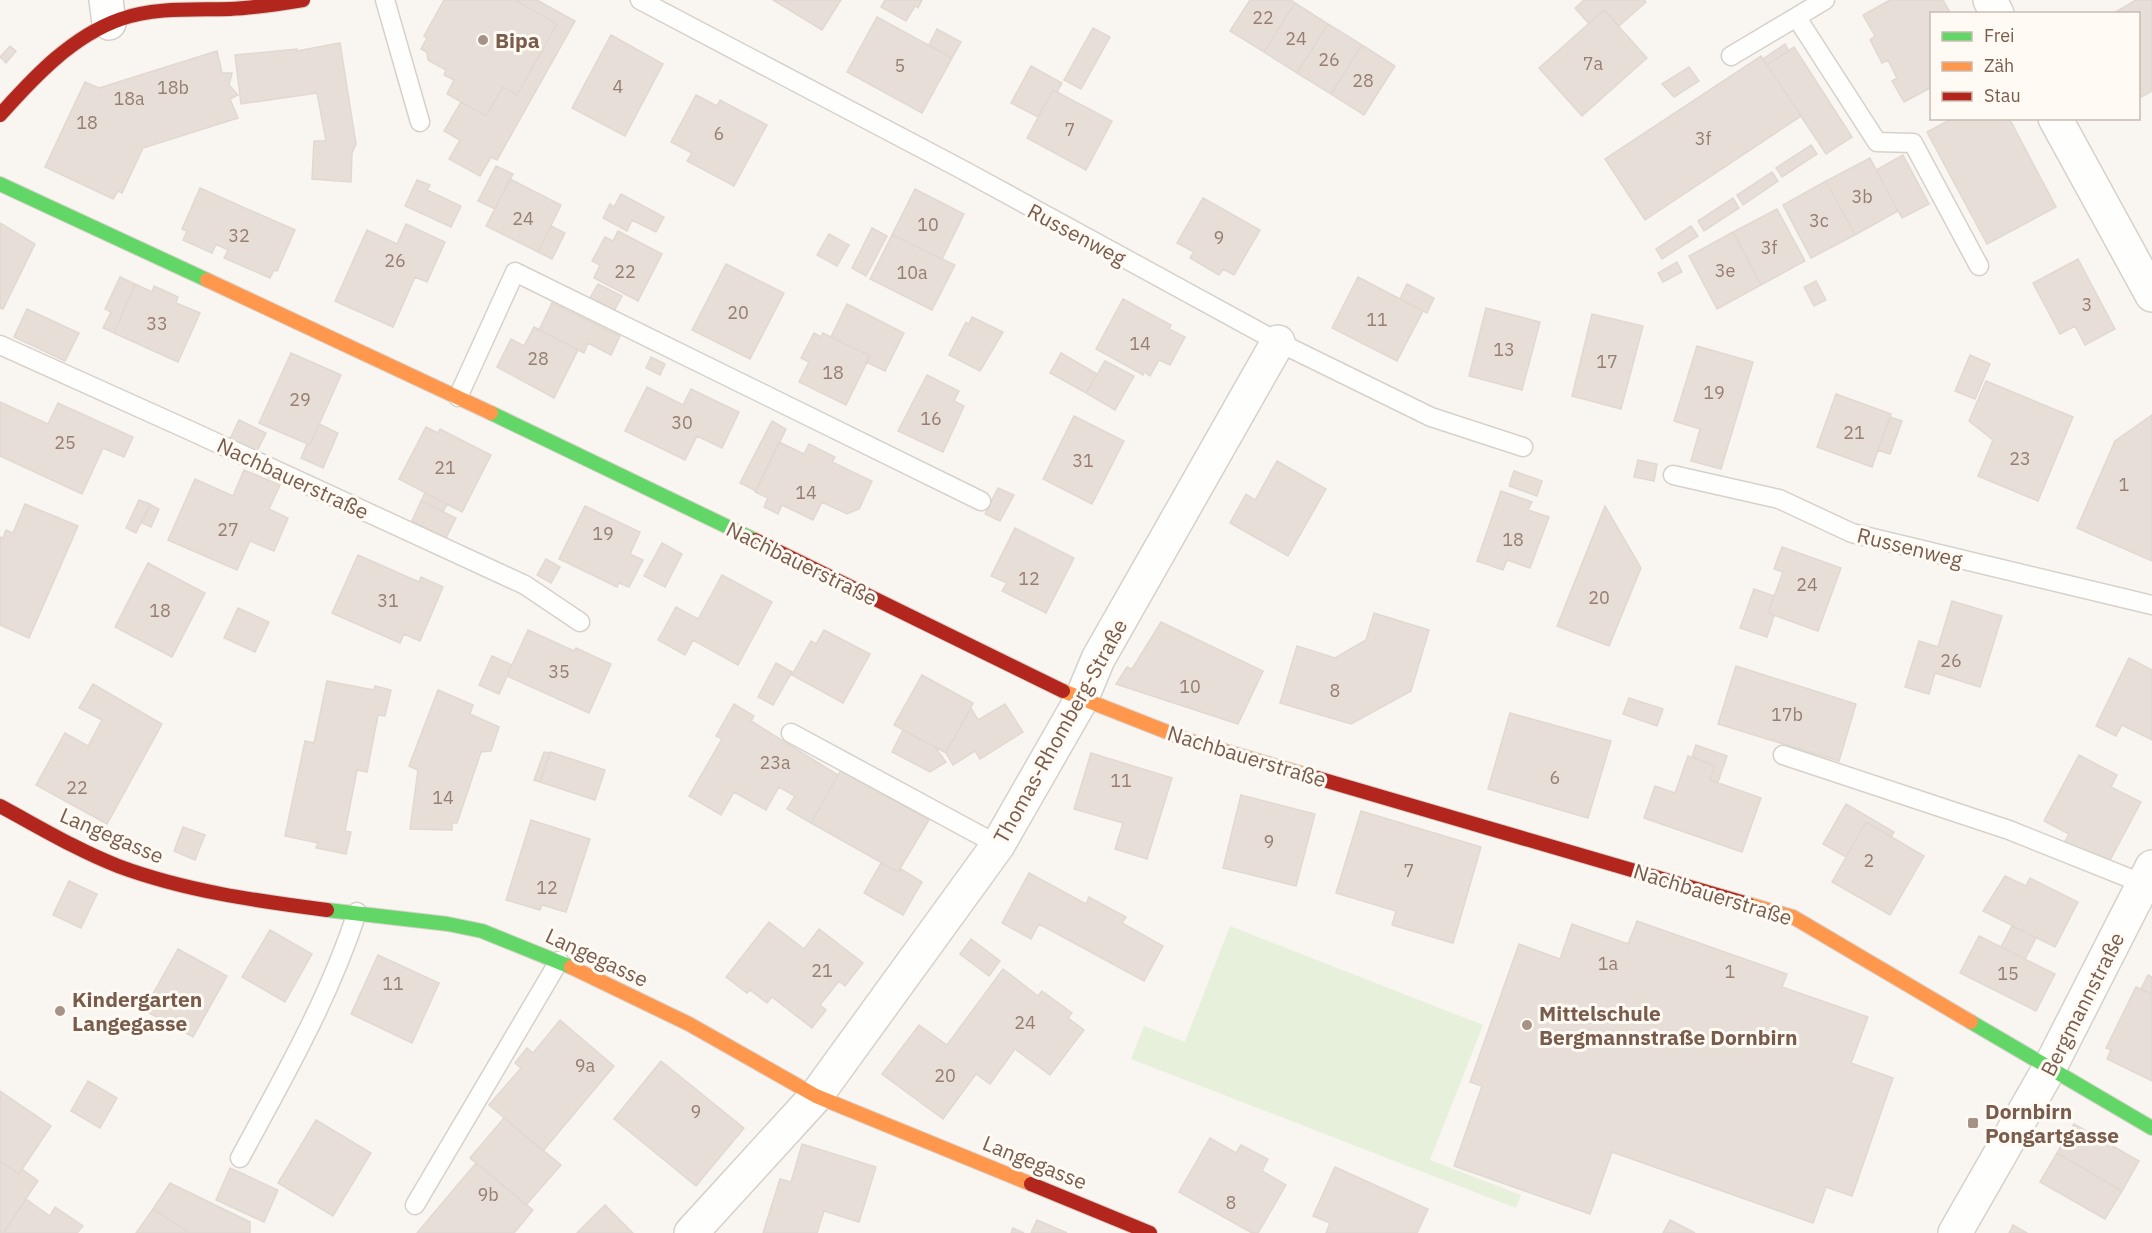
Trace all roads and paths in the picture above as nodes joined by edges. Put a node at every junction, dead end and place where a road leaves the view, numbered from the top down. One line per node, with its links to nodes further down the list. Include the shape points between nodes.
1 (303, 0): 5 (street, via 244,8)
2 (385, 0): 10 (lane)
3 (639, 0): 14 (lane, Russenweg, via 963,170)
4 (1825, 0): 6 (lane)
5 (108, 11): 8 (street)
6 (1797, 18): 7 (lane); 12 (lane, via 1877,142 1912,143)
7 (1731, 56)
8 (0, 115)
9 (2056, 120): 13 (street)
10 (420, 122)
11 (0, 183): 16 (street, Nachbauerstraße)
12 (1979, 266)
13 (2152, 295)
14 (1278, 342): 17 (lane, Russenweg, via 1431,417); 22 (street, Thomas-Rhomberg-Straße, via 1098,659)
15 (0, 345): 21 (lane, Nachbauerstraße, via 525,585)
16 (458, 397): 19 (lane, via 515,272); 22 (street, Nachbauerstraße)
17 (1523, 447)
18 (1673, 475): 20 (lane, Russenweg, via 1779,499 1852,534)
19 (981, 501)
20 (2152, 605)
21 (580, 622)
22 (1081, 700): 26 (street, Thomas-Rhomberg-Straße); 30 (street, Nachbauerstraße, via 1190,741 1793,916)
23 (791, 733): 26 (lane)
24 (1784, 755): 27 (lane)
25 (0, 806): 28 (street, Langegasse, via 132,872 233,896)
26 (998, 845): 31 (street, Thomas-Rhomberg-Straße)
27 (2148, 875): 30 (street, Bergmannstraße)
28 (357, 912): 29 (street, Langegasse, via 482,931); 33 (lane, via 345,950 301,1046)
29 (559, 961): 31 (street, Langegasse, via 689,1024); 34 (lane)
30 (2050, 1067): 32 (street, Nachbauerstraße); 37 (street, Bergmannstraße)
31 (816, 1096): 35 (street, Thomas-Rhomberg-Straße); 36 (street, Langegasse)
32 (2152, 1128)
33 (240, 1158)
34 (415, 1205)
35 (691, 1233)
36 (1150, 1233)
37 (1955, 1233)

